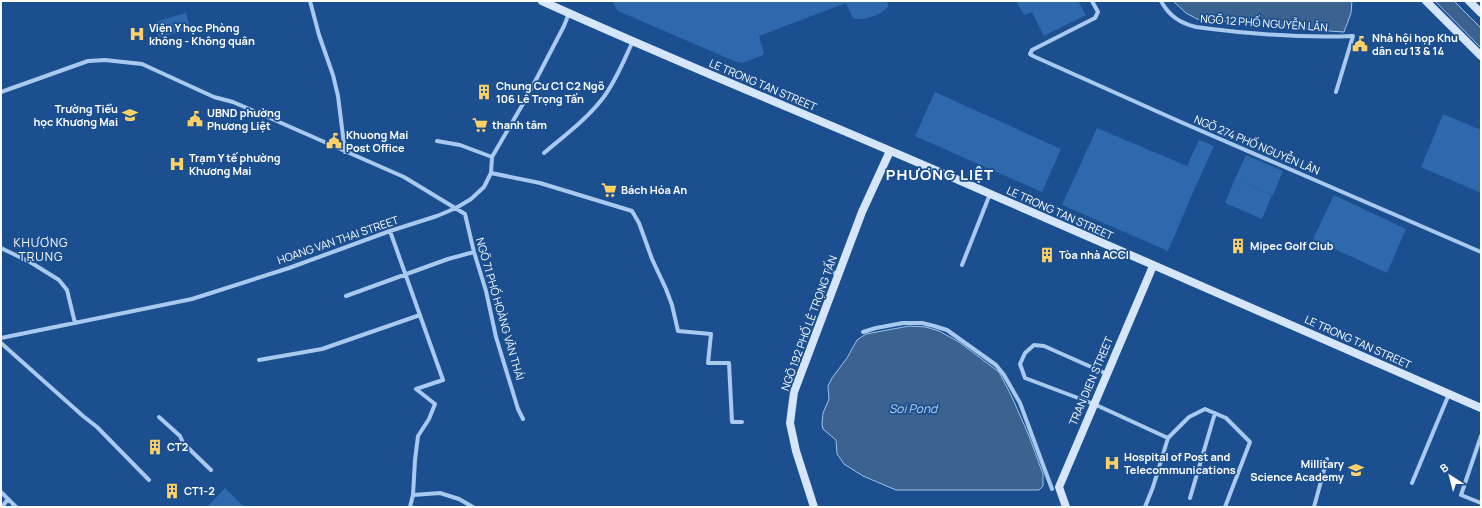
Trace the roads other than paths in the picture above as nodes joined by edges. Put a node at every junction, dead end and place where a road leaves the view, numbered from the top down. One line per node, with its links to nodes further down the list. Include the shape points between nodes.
1 (310, 1): 15 (street, via 338,96)
2 (542, 1): 7 (main road, LE TRONG TAN STREET)
3 (1092, 1): 24 (street, NGÕ 274 PHỐ NGUYỄN LÂN, via 1098,12 1095,18 1032,50 1030,54)
4 (1161, 1): 12 (street, NGÕ 12 PHỐ NGUYỄN LÂN, via 1172,16 1196,28 1327,37 1353,36)
5 (1426, 1): 10 (main road)
6 (1469, 1): 8 (main road)
7 (569, 13): 9 (main road, LE TRONG TAN STREET); 17 (street, HOANG VAN THAI STREET, via 527,97)
8 (1481, 13)
9 (633, 41): 14 (main road, LE TRONG TAN STREET); 16 (street, via 612,85 602,99 586,117)
10 (1481, 56)
11 (1, 92): 15 (street, via 88,61 142,64)
12 (1336, 92)
13 (437, 141): 17 (street, via 460,145)
14 (890, 151): 19 (main road, LE TRONG TAN STREET); 28 (main road, NGÕ 192 PHỐ LÊ TRỌNG TẤN, via 862,212)
15 (345, 152): 20 (street, via 404,177)
16 (544, 153)
17 (492, 157): 18 (street, HOANG VAN THAI STREET)
18 (491, 173): 20 (street, HOANG VAN THAI STREET, via 484,187); 44 (street, via 540,183 632,211 666,289 678,331 711,334 708,363 729,362 732,422)
19 (990, 194): 25 (street); 26 (main road, LE TRONG TAN STREET)
20 (456, 208): 21 (street, HOANG VAN THAI STREET); 23 (street, NGÕ 71 PHỐ HOÀNG VĂN THÁI, via 465,214)
21 (390, 231): 29 (street); 32 (street, HOANG VAN THAI STREET, via 192,299)
22 (1, 248): 32 (street, via 59,280 67,290)
23 (474, 252): 29 (street); 43 (street, NGÕ 71 PHỐ HOÀNG VĂN THÁI, via 496,337)
24 (1481, 252)
25 (962, 265)
26 (1153, 266): 37 (main road, TRAN DIEN STREET); 38 (main road, LE TRONG TAN STREET)
27 (824, 270): 28 (street)
28 (838, 274): 61 (main road, NGÕ 192 PHỐ LÊ TRỌNG TẤN, via 796,384 790,423 796,452)
29 (405, 275): 30 (street); 31 (street)
30 (346, 296)
31 (420, 315): 36 (street, via 322,349); 53 (street, via 443,380 416,389 435,404 418,436)
32 (75, 323): 34 (street, HOANG VAN THAI STREET)
33 (863, 332): 51 (street, via 903,323 922,323 947,330 996,365 1020,404)
34 (1, 338)
35 (1, 343): 49 (street, via 97,426)
36 (259, 360)
37 (1107, 374): 39 (main road, TRAN DIEN STREET); 39 (street, via 1044,346 1034,345 1025,353 1020,364 1025,378)
38 (1449, 394): 40 (main road, LE TRONG TAN STREET); 50 (street)
39 (1094, 404): 46 (street); 62 (main road, TRAN DIEN STREET, via 1059,487)
40 (1481, 408)
41 (1215, 414): 46 (street, via 1205,409 1189,417); 54 (street); 64 (street, via 1226,418 1250,442)
42 (159, 417): 48 (street)
43 (523, 419)
44 (742, 422)
45 (1481, 436): 56 (street, via 1461,495)
46 (1168, 438): 63 (street)
47 (1327, 459): 65 (street)
48 (211, 470)
49 (148, 480)
50 (1412, 483)
51 (1052, 489)
52 (1, 492): 55 (street)
53 (413, 494): 59 (street); 60 (street, via 440,493)
54 (1190, 498)
55 (8, 499): 57 (street); 58 (street)
56 (1481, 503)
57 (2, 507)
58 (16, 507)
59 (410, 507)
60 (473, 507)
61 (814, 507)
62 (1066, 507)
63 (1145, 507)
64 (1225, 507)
65 (1314, 507)

